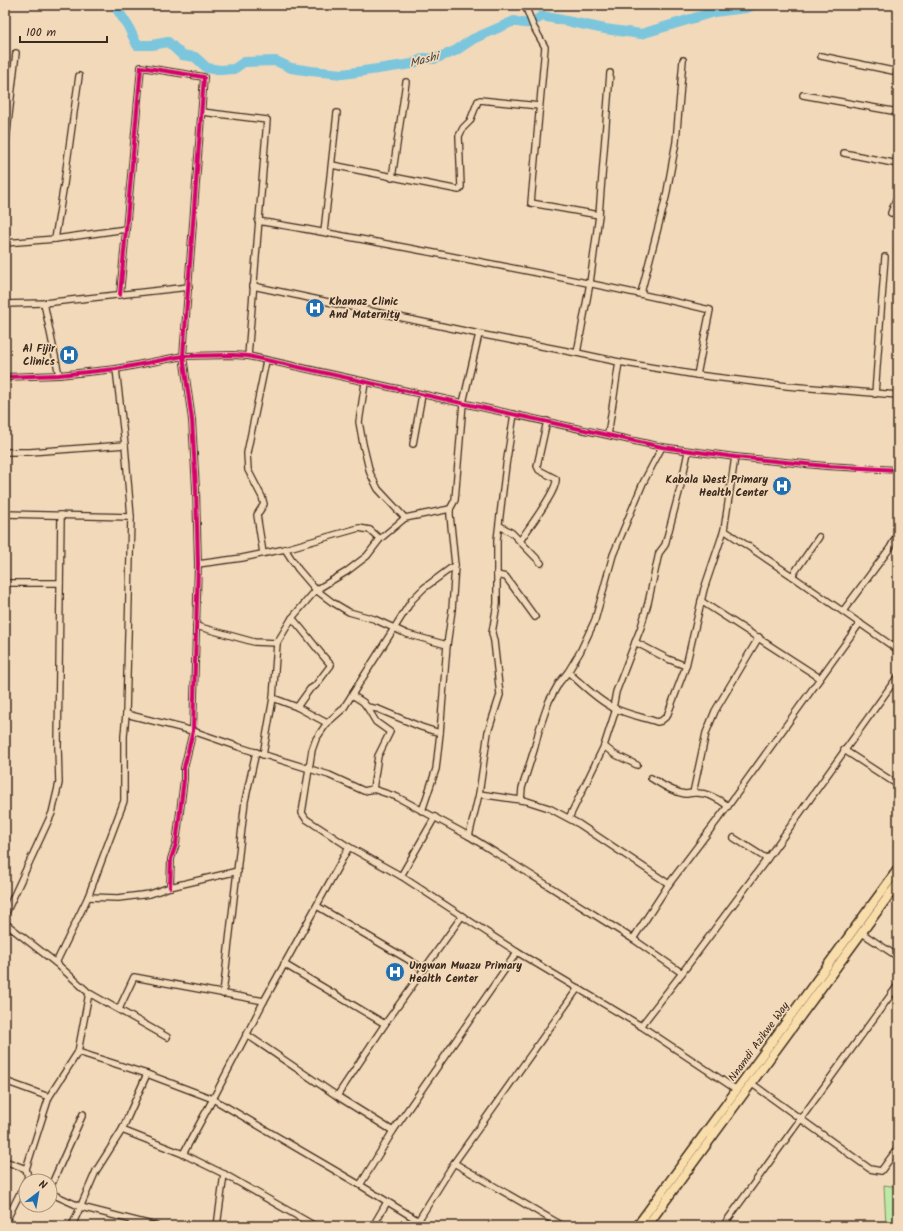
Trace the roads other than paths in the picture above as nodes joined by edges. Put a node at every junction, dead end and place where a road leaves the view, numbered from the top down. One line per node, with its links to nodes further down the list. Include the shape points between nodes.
1 (525, 5): 10 (street, via 545,47)
2 (16, 53): 14 (street)
3 (821, 56): 5 (street)
4 (683, 60): 31 (street, via 676,142 666,197)
5 (898, 72)
6 (610, 73): 21 (street)
7 (80, 76): 25 (street)
8 (406, 82): 18 (street)
9 (803, 95): 12 (street)
10 (539, 106): 18 (street, via 478,101 470,122 459,136 459,190); 21 (street, via 530,204)
11 (202, 112): 22 (street, via 267,120); 23 (street, via 204,77 141,67); 30 (street)
12 (898, 112)
13 (337, 113): 17 (street)
14 (5, 148)
15 (844, 153): 16 (street)
16 (898, 164)
17 (332, 165): 18 (street); 24 (street)
18 (392, 178)
19 (898, 194): 20 (street)
20 (891, 213)
21 (599, 215): 28 (street)
22 (258, 221): 24 (street); 29 (street)
23 (126, 229): 25 (street); 32 (street)
24 (324, 232): 28 (street)
25 (55, 239): 26 (street)
26 (5, 243)
27 (885, 257): 47 (street)
28 (590, 283): 31 (street); 36 (street)
29 (253, 286): 35 (street); 38 (street)
30 (189, 287): 32 (street); 37 (street)
31 (641, 293): 43 (street, via 710,310)
32 (120, 295): 33 (street)
33 (44, 303): 34 (street); 42 (street)
34 (5, 304)
35 (479, 334): 36 (street); 49 (street)
36 (577, 353): 40 (street)
37 (184, 356): 38 (street); 41 (street); 74 (street, via 192,420)
38 (248, 356): 39 (street)
39 (266, 360): 45 (street); 72 (street, via 247,453 248,470 264,504 257,515)
40 (620, 362): 43 (street); 52 (street)
41 (116, 369): 42 (street); 54 (street)
42 (59, 375): 44 (street)
43 (697, 375): 47 (street)
44 (5, 378)
45 (365, 382): 46 (street); 64 (street, via 359,422 370,474 378,490)
46 (422, 394): 49 (street); 53 (street)
47 (874, 394): 48 (street)
48 (898, 395)
49 (463, 402): 50 (street); 60 (street, via 455,500)
50 (514, 414): 51 (street); 65 (street)
51 (547, 421): 52 (street); 70 (street, via 537,466 539,470 556,479 556,483)
52 (608, 435): 55 (street)
53 (413, 444)
54 (125, 445): 56 (street); 63 (street)
55 (662, 447): 57 (street); 94 (street, via 643,483 613,555 595,620)
56 (5, 452)
57 (688, 452): 58 (street); 89 (street, via 665,545 659,553 648,603)
58 (735, 457): 59 (street); 66 (street)
59 (898, 470)
60 (450, 509): 64 (street); 75 (street)
61 (5, 514): 62 (street)
62 (61, 515): 63 (street); 79 (street)
63 (131, 516): 102 (street)
64 (405, 518): 69 (street)
65 (500, 526): 70 (street); 76 (street, via 496,553)
66 (724, 530): 77 (street); 81 (street)
67 (898, 535): 82 (street)
68 (819, 537): 77 (street)
69 (380, 539): 71 (street, via 370,530 359,528); 80 (street, via 367,556)
70 (520, 541): 73 (street)
71 (285, 549): 72 (street); 80 (street)
72 (263, 553): 74 (street)
73 (541, 563)
74 (198, 564): 86 (street)
75 (455, 565): 87 (street, via 412,600); 91 (street)
76 (497, 575): 83 (street, via 506,577); 116 (street, via 497,604 492,633 500,695 488,732)
77 (792, 576): 82 (street)
78 (5, 583): 79 (street)
79 (60, 583): 134 (street, via 59,783 52,813)
80 (316, 590): 84 (street); 87 (street, via 349,612 374,619)
81 (701, 601): 88 (street); 93 (street)
82 (843, 612): 85 (street)
83 (535, 617)
84 (292, 618): 90 (street); 99 (street, via 331,665)
85 (860, 623): 92 (street); 96 (street)
86 (196, 626): 90 (street, via 254,642); 104 (street)
87 (394, 629): 91 (street); 97 (street)
88 (759, 637): 96 (street); 115 (street, via 715,711 706,733)
89 (635, 642): 93 (street); 101 (street, via 616,692)
90 (277, 643): 98 (street)
91 (447, 645): 105 (street)
92 (898, 650)
93 (686, 666): 101 (street, via 667,716 661,721)
94 (568, 672): 101 (street, via 596,697); 117 (street, via 549,701 522,788)
95 (898, 676): 107 (street)
96 (820, 678): 118 (street)
97 (352, 695): 100 (street); 103 (street, via 343,709)
98 (274, 698): 99 (street); 109 (street)
99 (297, 707): 103 (street)
100 (367, 707): 105 (street); 114 (street, via 376,722 390,732 378,756)
101 (615, 709): 106 (street)
102 (126, 714): 104 (street); 132 (street, via 124,801)
103 (327, 723): 111 (street, via 316,739)
104 (193, 731): 108 (street); 131 (street, via 184,768)
105 (440, 733): 119 (street, via 436,769)
106 (604, 746): 110 (street); 121 (street)
107 (844, 750): 113 (street); 125 (street)
108 (256, 752): 109 (street); 127 (street, via 245,801)
109 (263, 755): 111 (street)
110 (637, 765)
111 (308, 770): 114 (street, via 329,775 364,791); 124 (street, via 302,813 306,820)
112 (651, 778): 115 (street, via 674,791 684,794)
113 (898, 785)
114 (373, 789): 119 (street, via 397,797)
115 (693, 792): 118 (street, via 718,798)
116 (479, 794): 117 (street); 122 (street)
117 (521, 800): 121 (street, via 549,808)
118 (728, 806): 130 (street)
119 (422, 811): 120 (street)
120 (435, 817): 122 (street); 128 (street)
121 (569, 818): 130 (street)
122 (469, 836): 138 (street)
123 (734, 838): 125 (street)
124 (349, 847): 128 (street); 133 (street)
125 (767, 859): 144 (street)
126 (898, 869): 159 (highway, Nnamdi Azikwe Way)
127 (238, 870): 131 (street); 148 (street)
128 (401, 876): 135 (street)
129 (898, 883): 137 (highway, Nnamdi Azikwe Way)
130 (669, 884): 138 (street)
131 (170, 887): 132 (street, via 150,894 118,898)
132 (88, 897): 141 (street)
133 (318, 906): 142 (street); 143 (street)
134 (5, 915)
135 (462, 916): 139 (street); 143 (street)
136 (5, 923): 141 (street)
137 (862, 933): 140 (street); 158 (highway, Nnamdi Azikwe Way)
138 (633, 939): 144 (street)
139 (517, 952): 146 (street); 166 (street)
140 (898, 957)
141 (56, 963): 147 (street)
142 (284, 964): 149 (street); 151 (street)
143 (424, 969): 151 (street)
144 (682, 973): 152 (street)
145 (898, 985): 164 (street)
146 (578, 988): 152 (street); 170 (street)
147 (89, 992): 150 (street); 155 (street)
148 (223, 994): 149 (street); 150 (street, via 134,976)
149 (264, 1001): 153 (street)
150 (118, 1009): 154 (street)
151 (385, 1024): 160 (street)
152 (641, 1026): 159 (street)
153 (246, 1034): 160 (street); 162 (street)
154 (167, 1037)
155 (78, 1052): 156 (street); 161 (street)
156 (147, 1074): 162 (street); 165 (street)
157 (5, 1081): 161 (street)
158 (751, 1083): 164 (street); 191 (highway, Nnamdi Azikwe Way)
159 (737, 1090): 190 (highway, Nnamdi Azikwe Way)
160 (338, 1096): 166 (street)
161 (49, 1098): 171 (street)
162 (214, 1099): 168 (street); 175 (street)
163 (83, 1114): 173 (street)
164 (801, 1120): 167 (street, via 870,1169 880,1171); 192 (street)
165 (122, 1130): 168 (street); 179 (street, via 96,1171)
166 (393, 1131): 175 (street)
167 (898, 1148)
168 (183, 1154): 174 (street)
169 (5, 1161): 171 (street)
170 (454, 1163): 180 (street); 189 (street)
171 (26, 1169): 172 (street)
172 (27, 1173)
173 (57, 1173)
174 (224, 1174): 185 (street); 186 (street)
175 (360, 1185): 178 (street)
176 (58, 1197): 179 (street)
177 (18, 1199): 181 (street)
178 (387, 1202): 180 (street); 187 (street)
179 (81, 1207): 182 (street); 183 (street)
180 (418, 1220): 188 (street)
181 (5, 1223)
182 (131, 1223): 184 (street)
183 (72, 1226)
184 (156, 1226)
185 (217, 1226)
186 (315, 1226)
187 (373, 1226)
188 (426, 1226)
189 (564, 1226)
190 (637, 1226)
191 (647, 1226)
192 (723, 1226)

